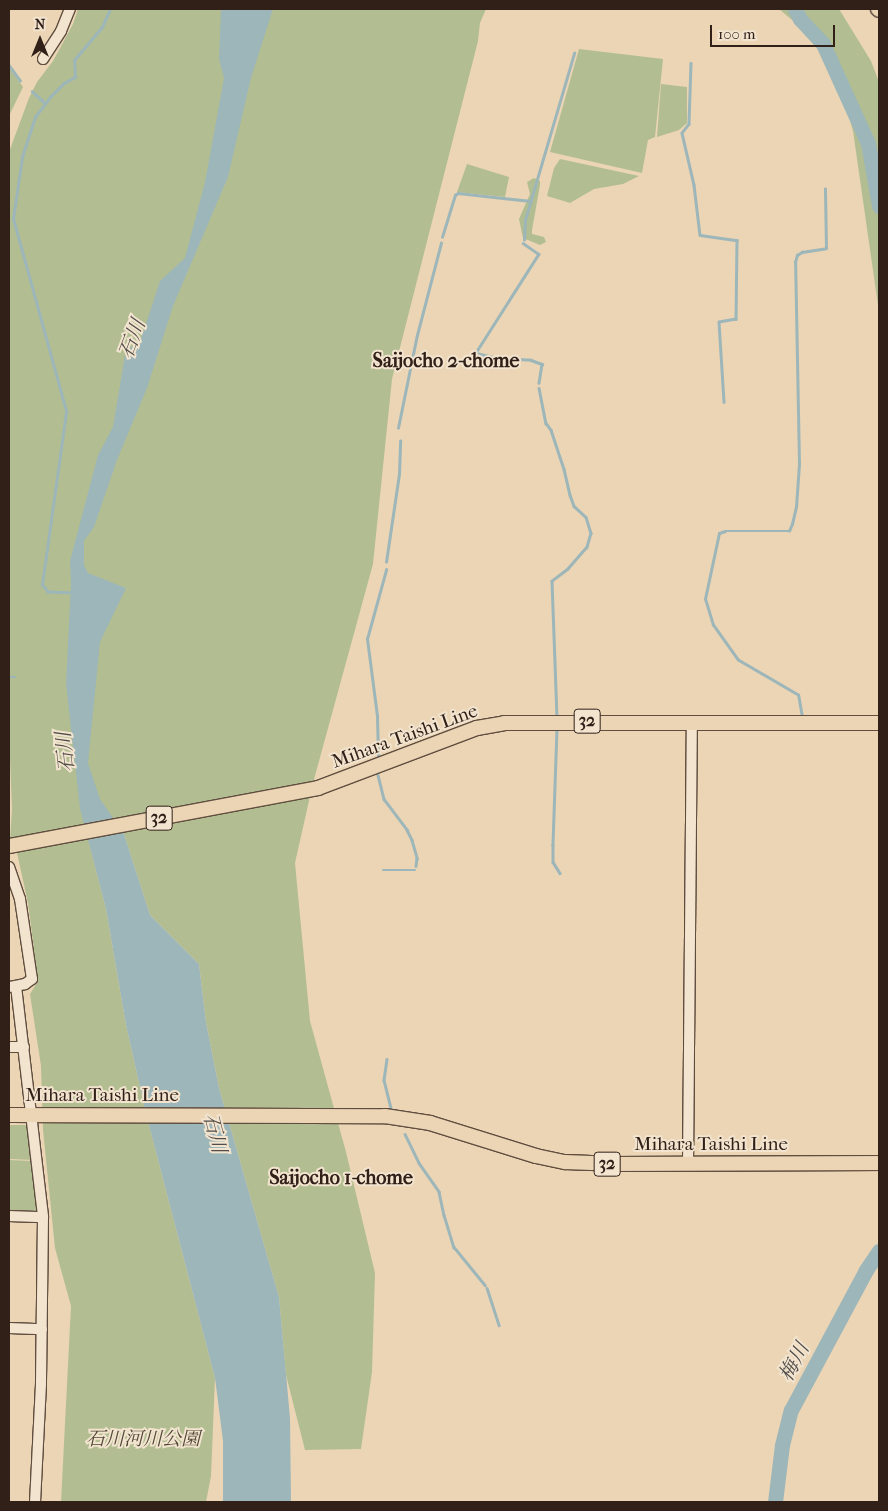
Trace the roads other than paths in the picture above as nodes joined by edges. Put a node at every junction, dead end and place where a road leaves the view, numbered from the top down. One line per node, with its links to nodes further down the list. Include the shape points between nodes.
1 (70, 9): 2 (street)
2 (43, 59)
3 (692, 723): 4 (main road, Mihara Taishi Line / 32); 5 (main road, Mihara Taishi Line / 32, via 521,722 490,725 309,790); 13 (street)
4 (878, 723)
5 (9, 846)
6 (9, 867): 7 (street, via 20,899 32,979 26,984)
7 (12, 986): 9 (street)
8 (9, 1047): 9 (street)
9 (24, 1047): 11 (street)
10 (9, 1114): 11 (main road, Mihara Taishi Line / 32)
11 (32, 1114): 13 (main road, Mihara Taishi Line / 32, via 385,1116 430,1123 565,1162); 15 (street)
12 (879, 1163): 13 (main road, Mihara Taishi Line / 32)
13 (688, 1164)
14 (9, 1216): 15 (street)
15 (43, 1216): 17 (street)
16 (9, 1328): 17 (street)
17 (42, 1329): 18 (street)
18 (35, 1502)

